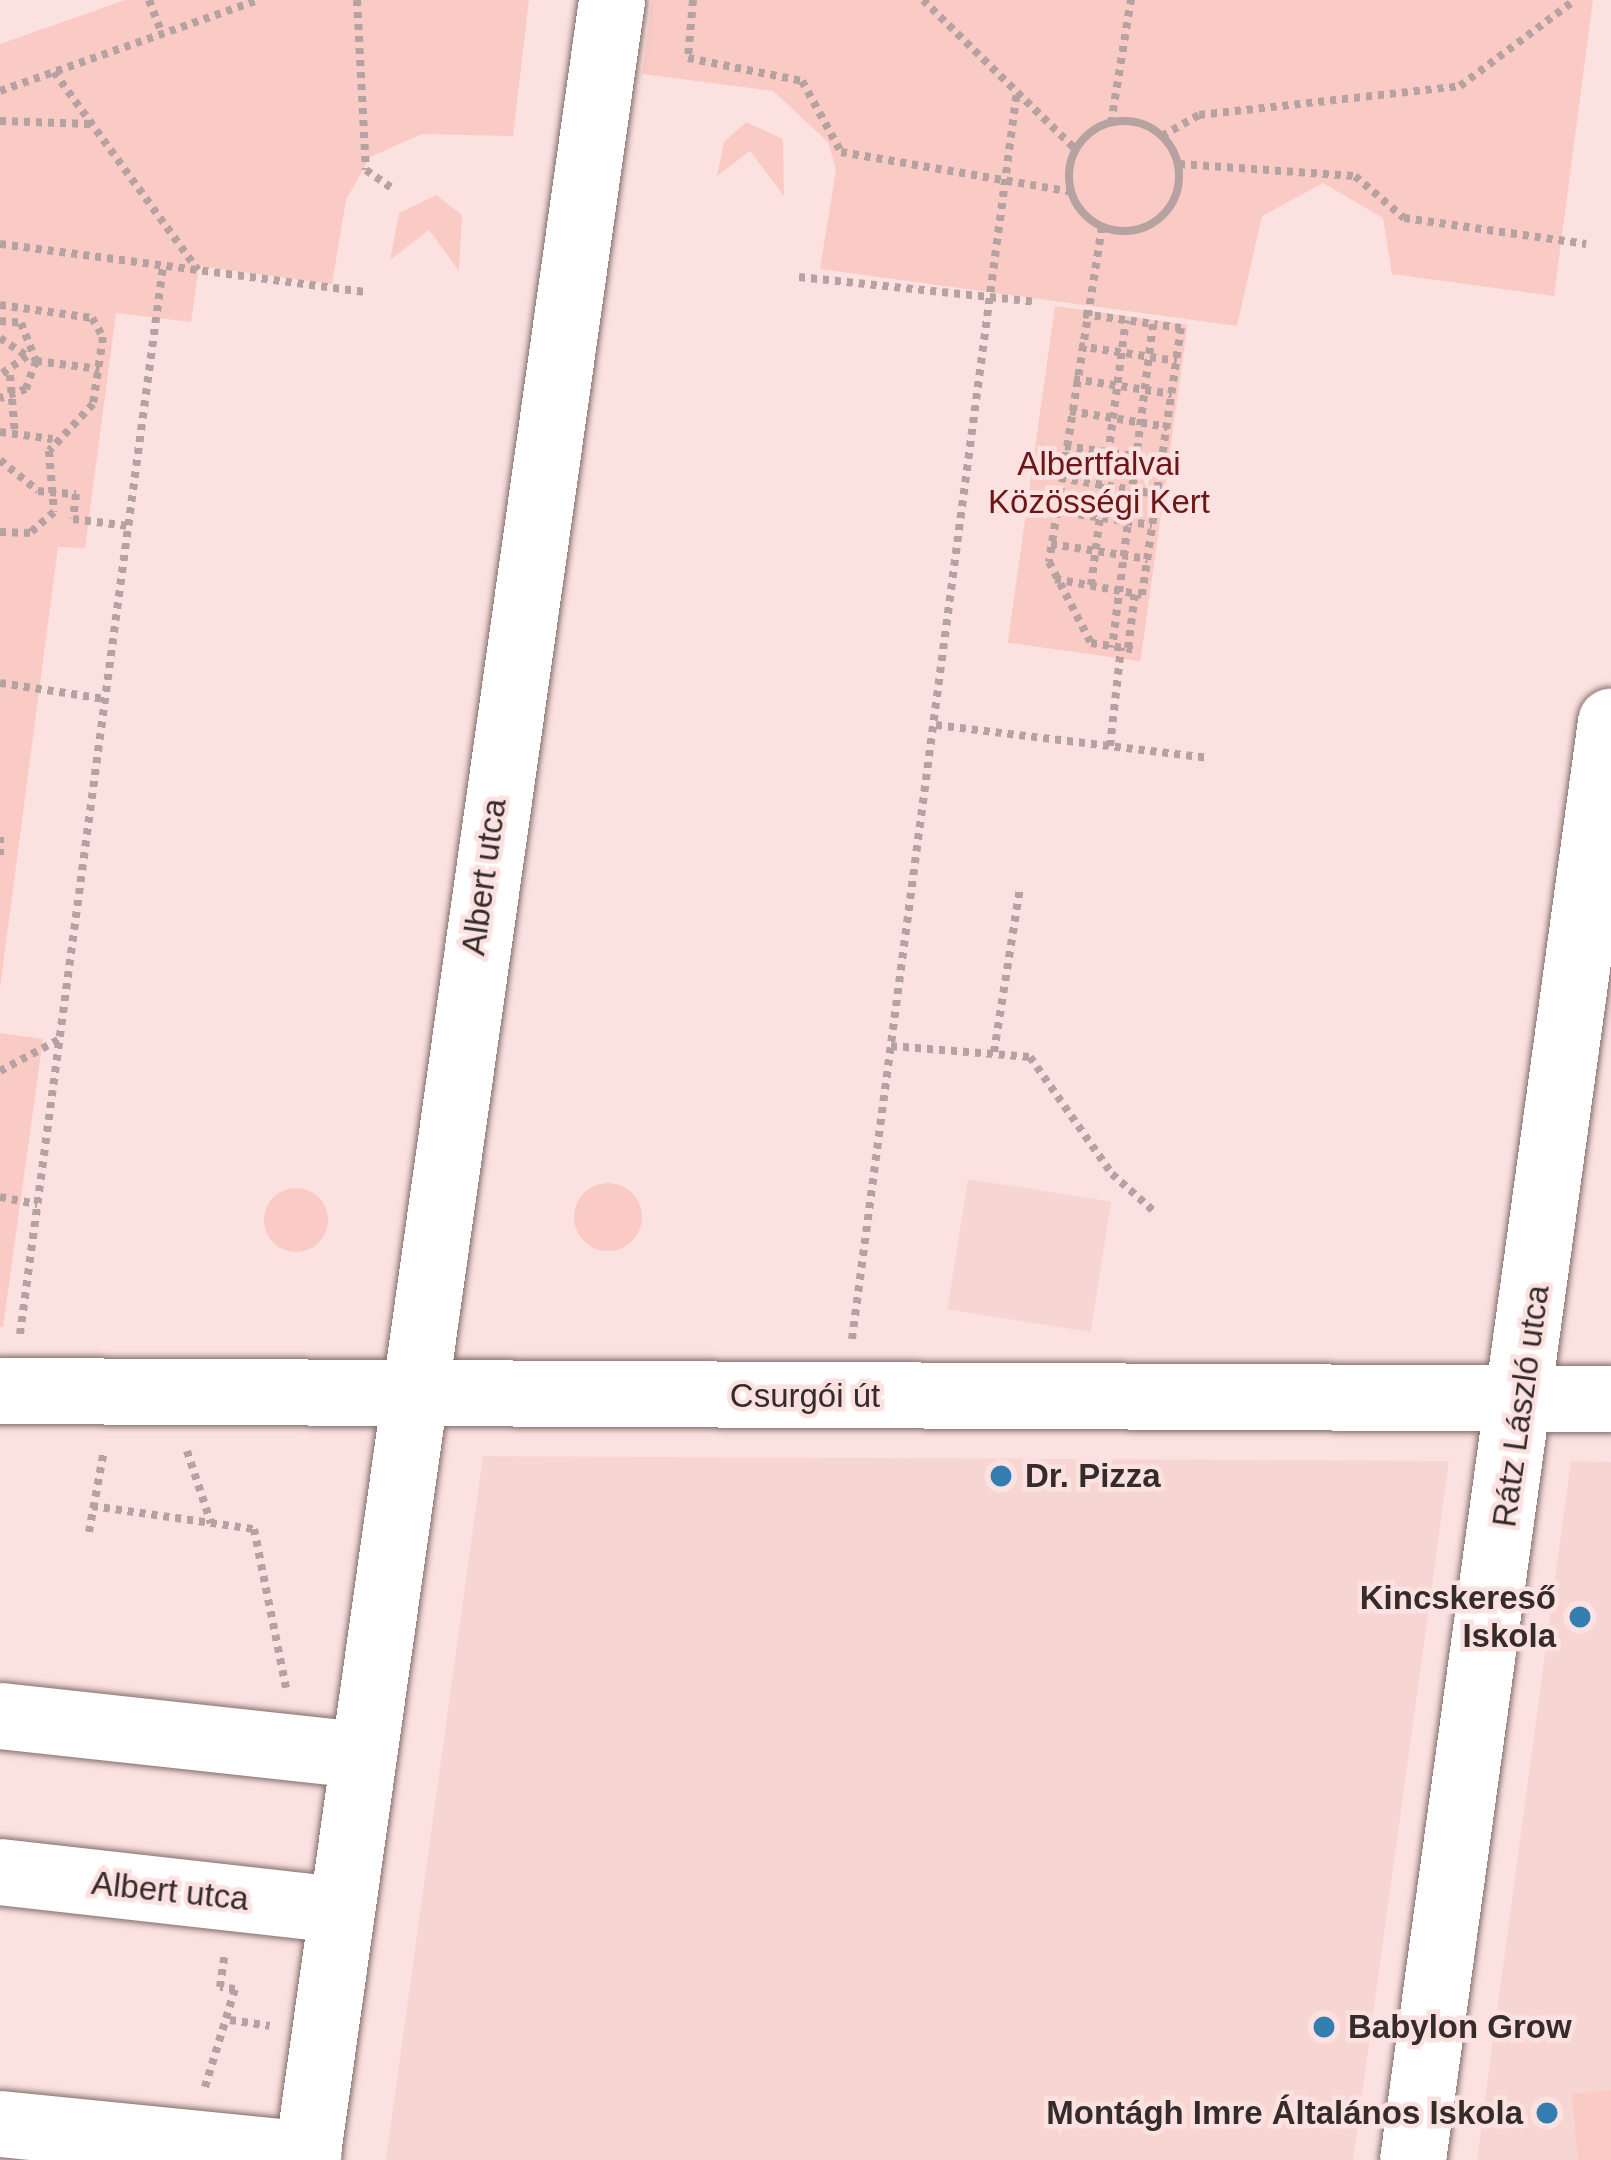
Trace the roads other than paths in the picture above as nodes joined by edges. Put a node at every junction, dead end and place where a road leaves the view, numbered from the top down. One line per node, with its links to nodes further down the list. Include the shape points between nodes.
1 (612, 0): 4 (street, Albert utca)
2 (1611, 722): 5 (street, Rátz László utca)
3 (6, 1391): 4 (street, Csurgói út)
4 (408, 1395): 5 (street, Csurgói út); 8 (street, Albert utca)
5 (1522, 1398): 6 (street, Csurgói út); 13 (street, Rátz László utca)
6 (1611, 1399)
7 (0, 1717): 8 (street)
8 (329, 1752): 10 (street, Albert utca)
9 (0, 1872): 10 (street, Albert utca)
10 (339, 1910): 12 (street, Albert utca)
11 (0, 2124): 12 (street, Albert utca)
12 (307, 2158)
13 (1414, 2160)

